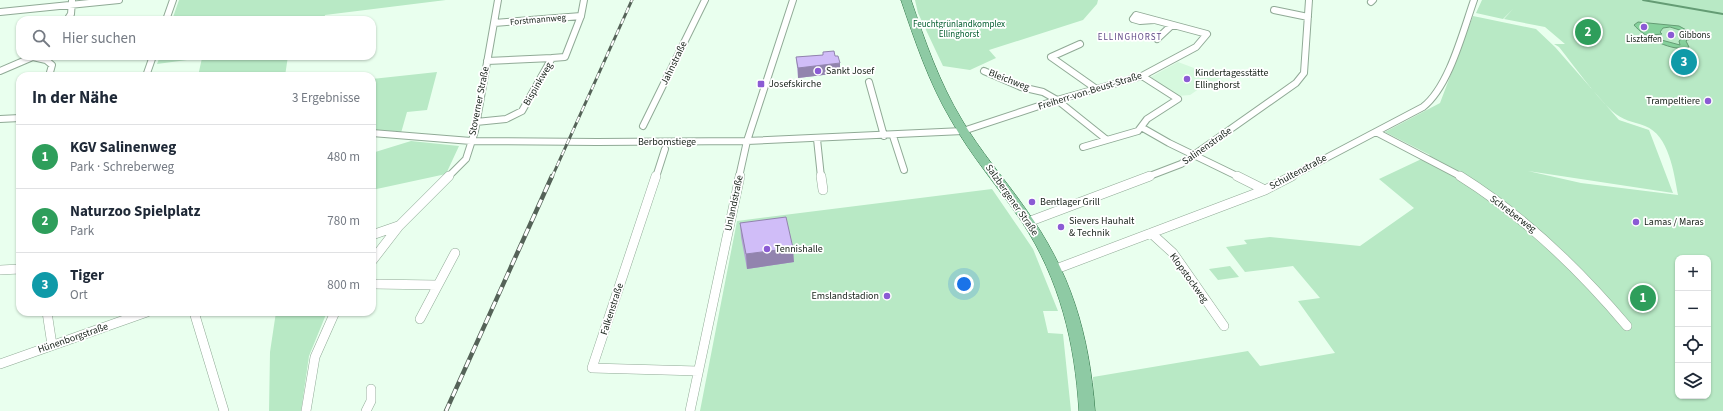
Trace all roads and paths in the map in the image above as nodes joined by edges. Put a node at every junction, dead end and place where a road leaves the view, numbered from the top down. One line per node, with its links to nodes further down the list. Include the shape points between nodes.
1 (119, 0): 10 (street)
2 (173, 0): 14 (street)
3 (498, 0): 18 (street, Stoverner Straße)
4 (584, 0): 15 (street, Bispinkweg)
5 (705, 0): 38 (street, Jahnstraße)
6 (793, 0): 48 (street, Unlandstraße)
7 (906, 0): 40 (main road, Salzbergener Straße, via 935,77)
8 (1309, 0): 16 (street, Salinenstraße)
9 (1474, 0): 41 (street, Schultenstraße, via 1446,76 1432,100)
10 (72, 2): 12 (street); 13 (street)
11 (1274, 10): 16 (street)
12 (0, 12)
13 (70, 16)
14 (167, 16)
15 (581, 16): 18 (street, Forstmannweg); 22 (street, Bispinkweg, via 565,57)
16 (1308, 17): 51 (street, Salinenstraße, via 1304,73 1296,83)
17 (1154, 20): 19 (street)
18 (494, 23): 26 (street, Stoverner Straße)
19 (1172, 25): 20 (street); 31 (street, Freiherr-von-Beust-Straße, via 1207,34 1196,47)
20 (1157, 39)
21 (1080, 44): 33 (street, via 1051,57)
22 (552, 58): 26 (street); 37 (street, Bispinkweg, via 522,111 506,119)
23 (27, 60): 27 (street)
24 (46, 60): 29 (street, via 52,65)
25 (152, 60): 30 (street)
26 (487, 61): 37 (street, Stoverner Straße)
27 (0, 71)
28 (984, 71): 34 (street, Bleichweg, via 1021,87 1043,92)
29 (51, 72)
30 (147, 72)
31 (1142, 76): 33 (street, Freiherr-von-Beust-Straße); 39 (street, via 1178,100 1147,119)
32 (869, 82): 43 (street)
33 (1095, 88): 34 (street, Freiherr-von-Beust-Straße)
34 (1057, 100): 40 (street, Freiherr-von-Beust-Straße); 46 (street)
35 (16, 118): 36 (street)
36 (0, 119)
37 (476, 122): 47 (street, Stoverner Straße)
38 (643, 126)
39 (1141, 127): 46 (street, via 1138,131); 51 (street)
40 (963, 131): 44 (street, Berbomstiege); 55 (main road, Salzbergener Straße)
41 (1376, 132): 54 (street, Schultenstraße); 72 (street, Schreberweg, via 1469,181 1519,217 1558,250)
42 (376, 134): 47 (street, Berbomstiege)
43 (884, 136): 44 (street, Berbomstiege); 45 (street, Berbomstiege)
44 (893, 136): 52 (street)
45 (817, 139): 48 (street, Berbomstiege); 53 (street)
46 (1107, 140): 49 (street)
47 (471, 141): 48 (street, Berbomstiege); 56 (street, Stoverner Straße, via 466,159)
48 (747, 141): 75 (street, Unlandstraße)
49 (1083, 147)
50 (665, 149): 75 (street, Falkenstraße, via 592,368)
51 (1196, 155): 54 (street); 55 (street, Salinenstraße, via 1181,164)
52 (904, 170)
53 (823, 190)
54 (1265, 190): 57 (street, Schultenstraße)
55 (1028, 222): 61 (main road, Salzbergener Straße)
56 (399, 226): 58 (street); 60 (street, Stoverner Straße)
57 (1151, 233): 61 (street, Schultenstraße); 71 (street, Klopstockweg, via 1173,254)
58 (376, 234)
59 (455, 253): 65 (street)
60 (376, 256)
61 (1056, 269): 81 (main road, Salzbergener Straße, via 1081,345 1086,377)
62 (0, 270): 63 (street)
63 (16, 270)
64 (376, 284): 65 (street)
65 (437, 285): 70 (street)
66 (48, 316): 73 (street)
67 (135, 316): 73 (street, Hünenborgstraße)
68 (195, 316): 77 (street)
69 (333, 316): 78 (street, via 315,357)
70 (420, 319)
71 (1224, 326)
72 (1627, 326)
73 (52, 345): 74 (street, Hünenborgstraße)
74 (0, 364)
75 (698, 371): 80 (street, Unlandstraße)
76 (371, 389): 79 (street, via 371,401)
77 (224, 411)
78 (306, 411)
79 (366, 411)
80 (690, 411)
81 (1087, 411)

